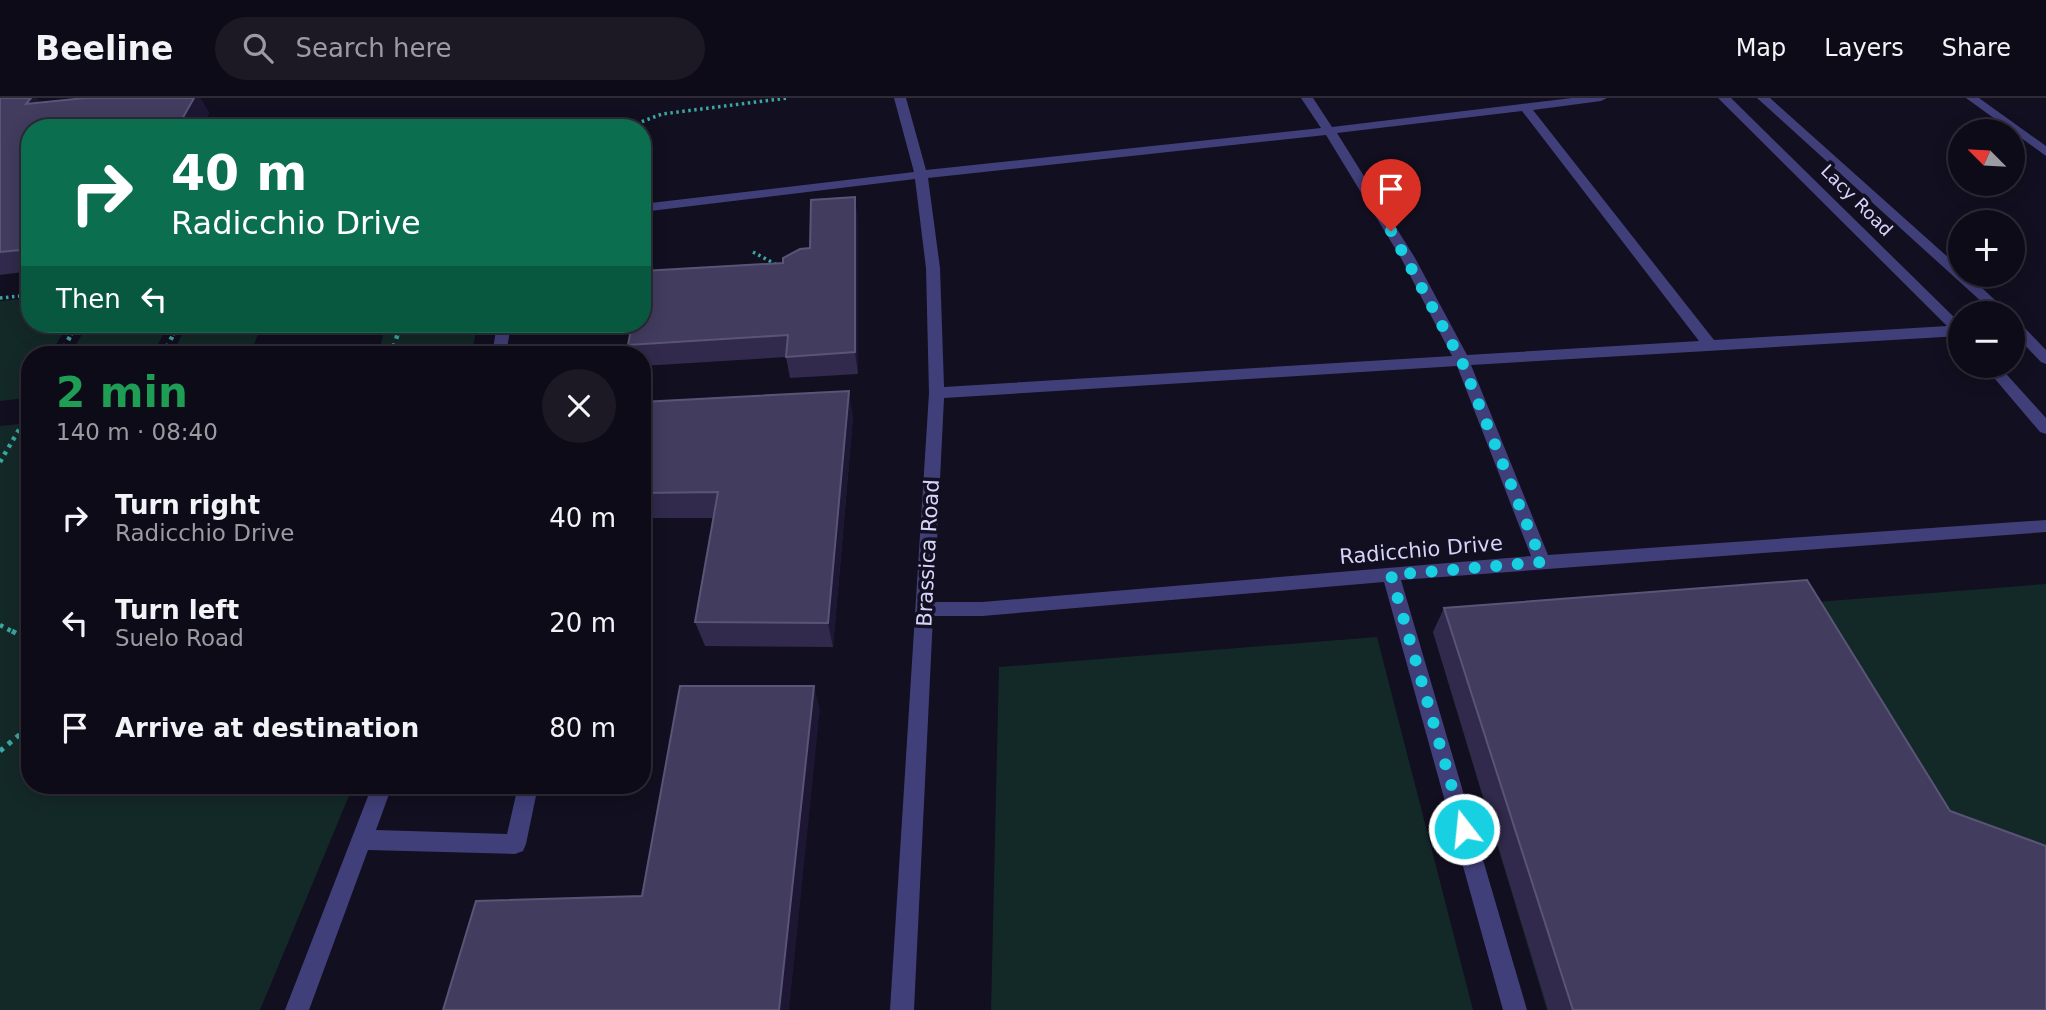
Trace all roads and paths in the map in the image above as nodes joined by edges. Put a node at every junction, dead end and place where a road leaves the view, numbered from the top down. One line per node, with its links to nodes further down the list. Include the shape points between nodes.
1 (788, 98): 9 (path)
2 (901, 98): 12 (street, Brassica Road)
3 (1307, 98): 10 (street)
4 (1601, 98): 8 (street)
5 (1724, 98): 19 (street, Lacy Road)
6 (1763, 98): 18 (street, Lacy Road)
7 (1972, 98): 11 (street)
8 (1525, 107): 10 (street); 22 (street)
9 (649, 119)
10 (1329, 131): 12 (street); 24 (street, via 1352,162)
11 (2046, 152)
12 (921, 175): 13 (street); 26 (street, Brassica Road, via 933,268)
13 (651, 207)
14 (753, 251): 15 (path)
15 (785, 269)
16 (21, 296): 17 (path)
17 (0, 298)
18 (1989, 301)
19 (1948, 318)
20 (1948, 331): 22 (street)
21 (2025, 337): 23 (street)
22 (1710, 345): 24 (street)
23 (2046, 359)
24 (1462, 362): 26 (street); 31 (street)
25 (2002, 378): 28 (street)
26 (937, 393): 33 (street, Brassica Road)
27 (21, 426): 29 (path)
28 (2046, 428)
29 (0, 462)
30 (2046, 526): 31 (street, Radicchio Drive)
31 (1542, 562): 32 (street, Radicchio Drive)
32 (1391, 575): 33 (street, Radicchio Drive, via 982,609); 43 (street)
33 (925, 609): 42 (street, Brassica Road)
34 (0, 625): 35 (path)
35 (21, 636)
36 (21, 734): 37 (path)
37 (0, 751)
38 (379, 794): 40 (street)
39 (526, 794): 40 (street, via 515,844)
40 (362, 840): 41 (street)
41 (297, 1010)
42 (902, 1010)
43 (1515, 1010)

